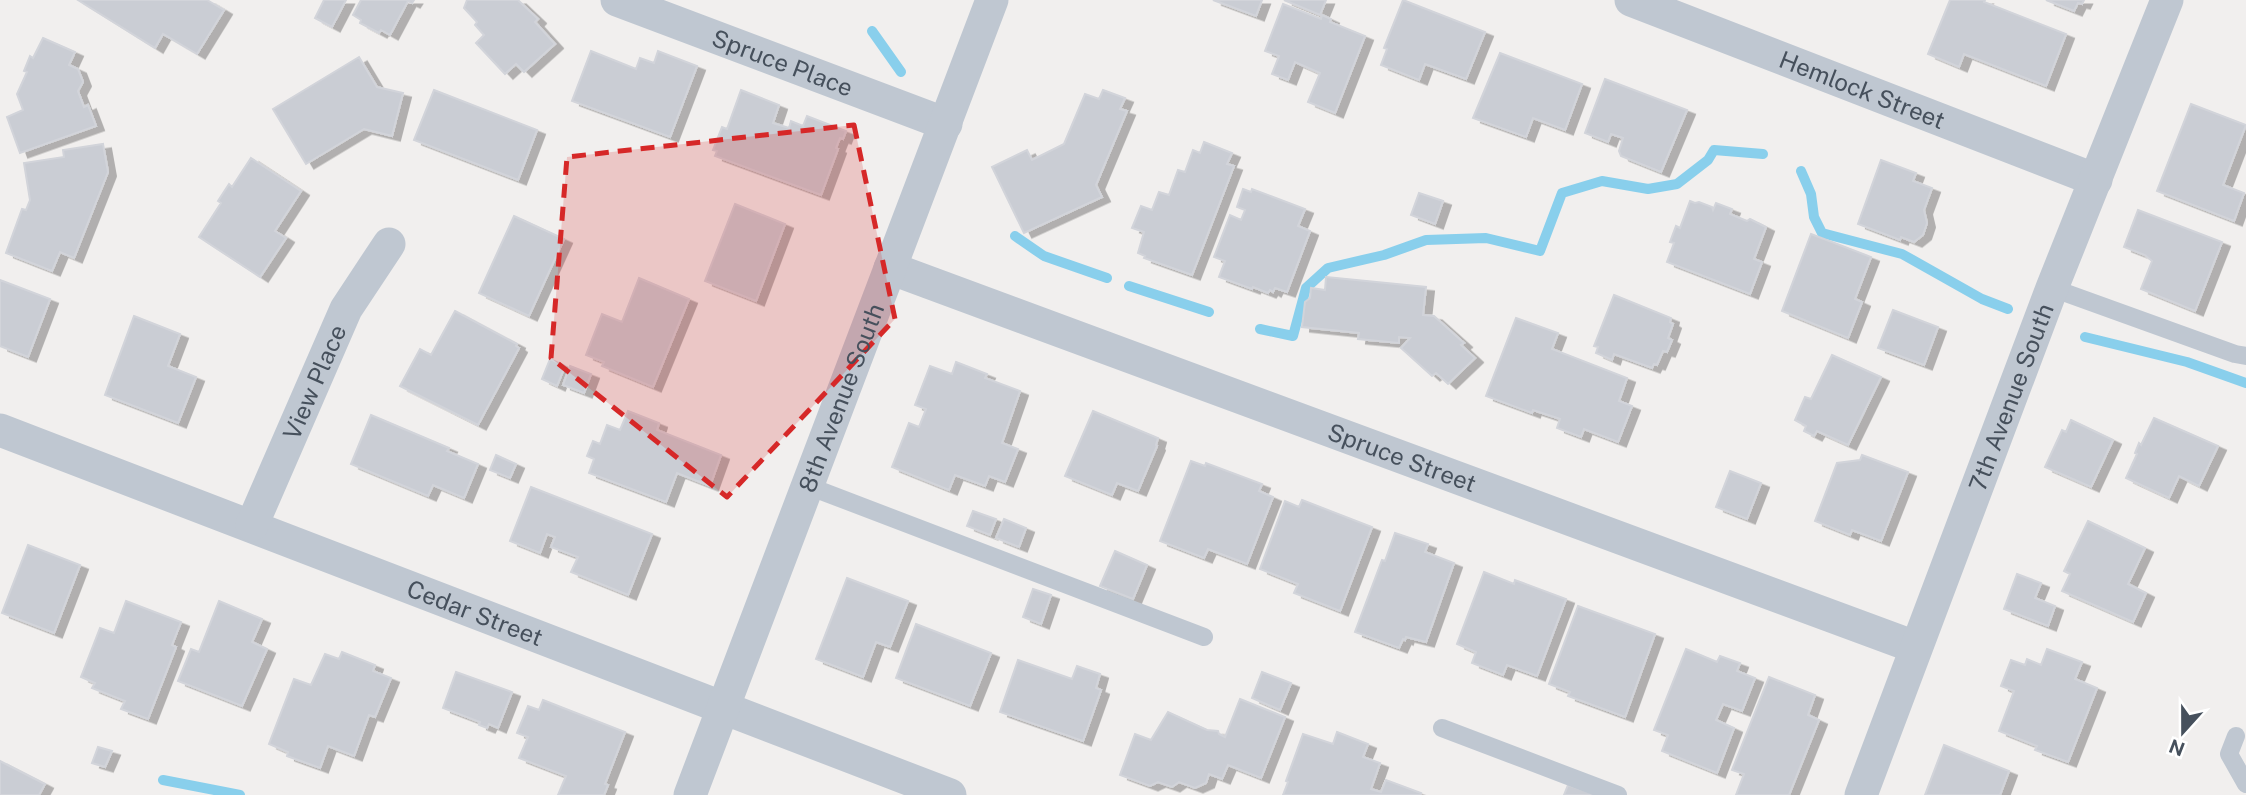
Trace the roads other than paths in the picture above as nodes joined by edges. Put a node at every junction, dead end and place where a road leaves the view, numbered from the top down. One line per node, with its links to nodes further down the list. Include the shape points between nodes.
1 (618, 0): 5 (street, Spruce Place)
2 (992, 0): 5 (street, 8th Avenue South)
3 (1631, 0): 6 (street, Hemlock Street)
4 (2166, 0): 6 (street, 7th Avenue South)
5 (946, 124): 8 (street, 8th Avenue South)
6 (2096, 180): 9 (street, 7th Avenue South)
7 (389, 244): 13 (street, View Place, via 346,309)
8 (890, 268): 12 (street, 8th Avenue South); 15 (street, Spruce Street)
9 (2052, 288): 10 (lane); 15 (street, 7th Avenue South)
10 (2246, 356)
11 (0, 430): 13 (street, Cedar Street)
12 (808, 486): 14 (lane); 16 (street, 8th Avenue South)
13 (252, 525): 16 (street, Cedar Street)
14 (1204, 637)
15 (1915, 647): 23 (street, 7th Avenue South)
16 (723, 709): 20 (street, 8th Avenue South); 21 (street, Cedar Street)
17 (1442, 728): 22 (lane)
18 (2236, 736): 19 (lane, via 2229,754)
19 (2246, 784)
20 (691, 795)
21 (950, 795)
22 (1618, 795)
23 (1861, 795)

